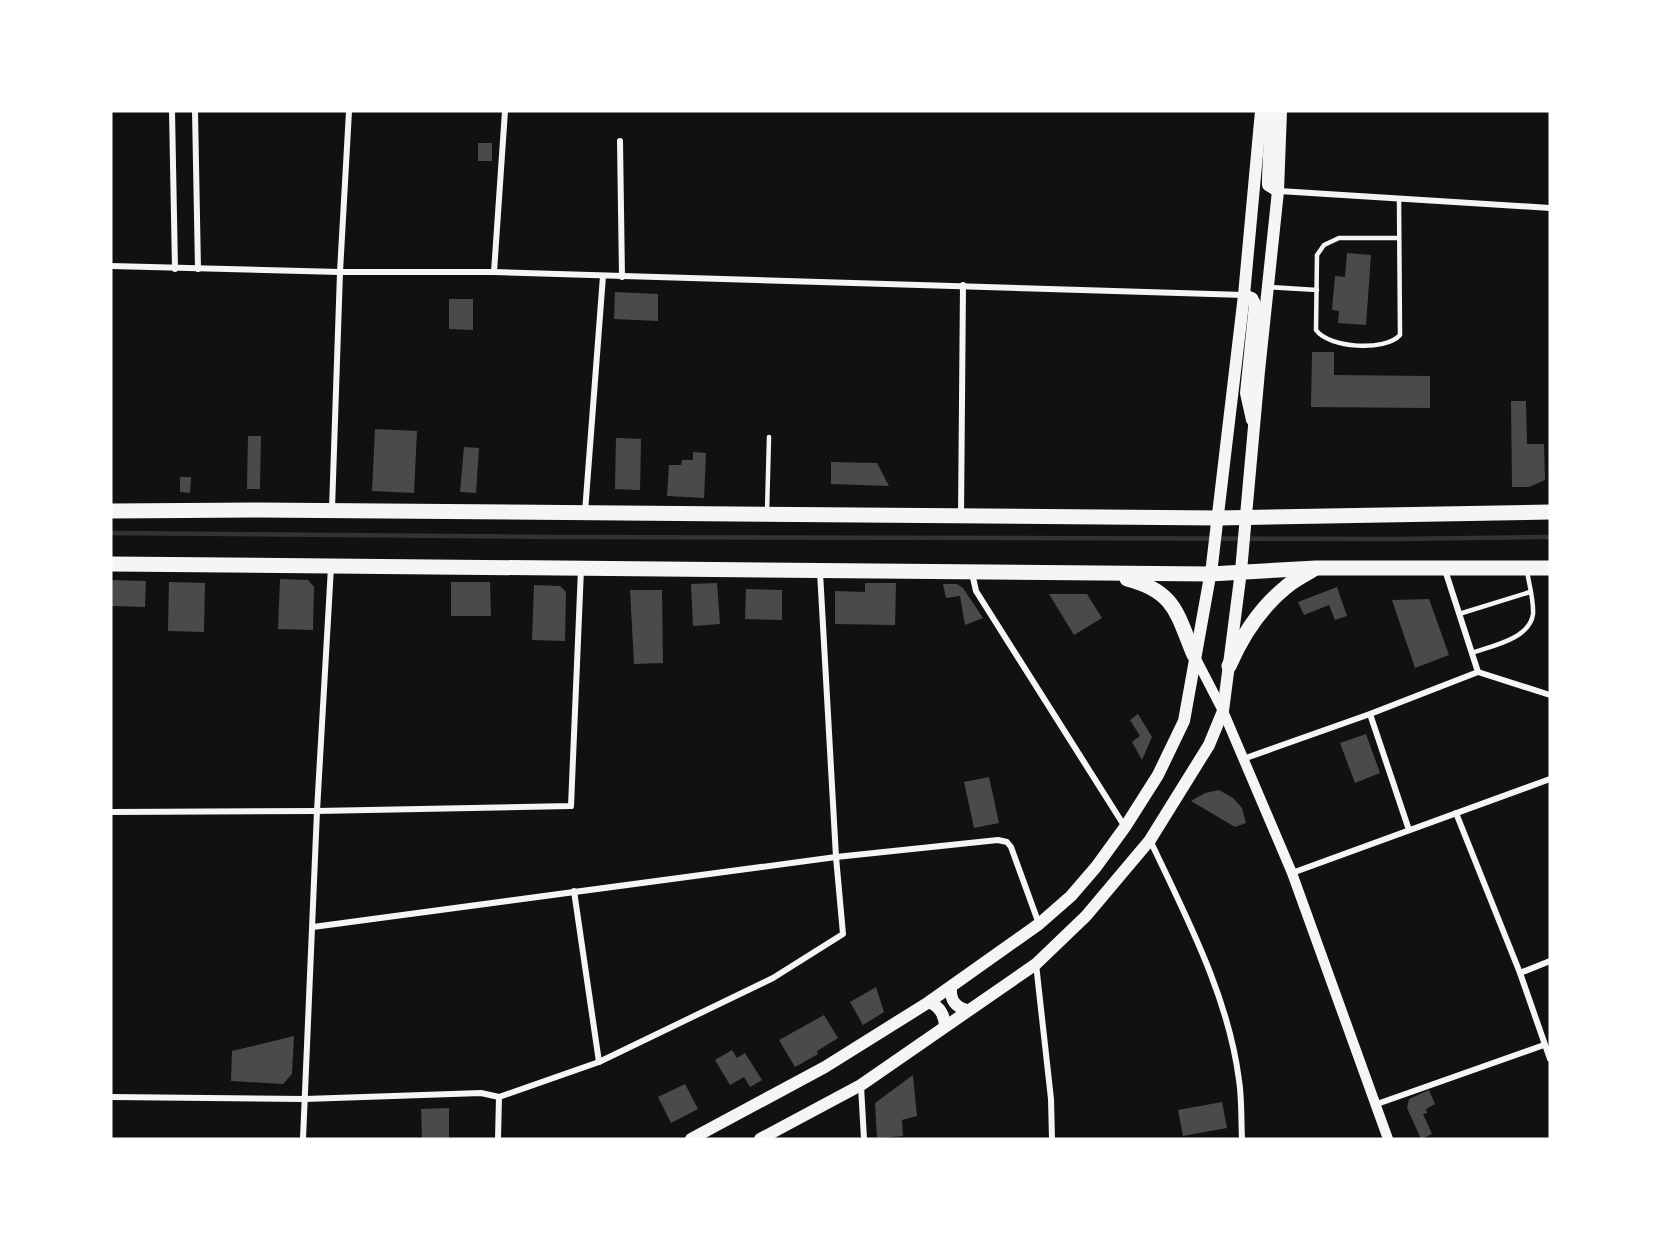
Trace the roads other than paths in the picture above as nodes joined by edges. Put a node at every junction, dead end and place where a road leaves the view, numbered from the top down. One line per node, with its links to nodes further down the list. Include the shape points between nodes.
1 (172, 111): 14 (street)
2 (195, 111): 15 (street)
3 (349, 111): 16 (street)
4 (505, 111): 17 (street)
5 (1261, 111): 23 (main road)
6 (1271, 111): 9 (main road, via 1268,185)
7 (1281, 111): 9 (main road)
8 (620, 141): 19 (street)
9 (1278, 191): 10 (street); 21 (main road)
10 (1399, 199): 11 (street); 12 (lane)
11 (1550, 208)
12 (1399, 238): 22 (lane, via 1339,238 1324,246 1317,255); 22 (lane, via 1400,335 1394,341 1362,346 1326,339 1316,330)
13 (111, 266): 14 (street)
14 (176, 269): 15 (street)
15 (198, 269): 16 (street)
16 (339, 272): 17 (street); 27 (street)
17 (494, 272): 18 (street)
18 (603, 276): 19 (street); 29 (street)
19 (622, 277): 20 (street)
20 (963, 285): 23 (street); 31 (street)
21 (1268, 287): 22 (lane); 24 (main road)
22 (1317, 290)
23 (1244, 295): 24 (main road, via 1254,299 1255,304 1246,398); 32 (main road)
24 (1254, 427): 33 (main road)
25 (769, 437): 30 (lane)
26 (111, 511): 27 (main road)
27 (332, 511): 29 (main road)
28 (1550, 512): 33 (main road)
29 (585, 513): 30 (main road)
30 (766, 514): 31 (main road)
31 (961, 516): 32 (main road)
32 (1217, 521): 33 (main road); 43 (main road)
33 (1246, 521): 37 (main road)
34 (111, 564): 35 (main road)
35 (331, 566): 36 (main road); 57 (street)
36 (581, 568): 42 (main road); 57 (street, via 571,806)
37 (1241, 568): 38 (main road); 43 (main road); 50 (main road)
38 (1316, 568): 39 (main road); 50 (main road, via 1286,586 1262,610 1239,642)
39 (1444, 568): 40 (main road); 47 (street)
40 (1527, 568): 41 (main road); 46 (lane)
41 (1550, 568)
42 (820, 570): 44 (main road); 63 (street)
43 (1211, 570): 45 (main road); 49 (main road)
44 (972, 572): 45 (main road); 60 (street, via 976,591)
45 (1104, 573): 49 (main road, via 1147,584 1165,595)
46 (1530, 592): 47 (lane); 48 (lane, via 1533,613 1521,634)
47 (1459, 614): 48 (street)
48 (1472, 653): 51 (street)
49 (1194, 655): 53 (street); 60 (main road, via 1184,721 1158,775)
50 (1229, 666): 53 (main road)
51 (1478, 672): 52 (street); 54 (street)
52 (1550, 695)
53 (1223, 711): 55 (street); 62 (main road, via 1209,745)
54 (1370, 714): 55 (street); 61 (street)
55 (1242, 759): 64 (street)
56 (1550, 779): 59 (street)
57 (317, 811): 58 (street); 67 (street)
58 (111, 812)
59 (1456, 813): 61 (street); 70 (street)
60 (1125, 827): 66 (main road, via 1071,896)
61 (1409, 831): 64 (street)
62 (1150, 840): 69 (main road, via 1086,916); 89 (street, via 1198,941 1226,1021 1239,1080)
63 (836, 857): 65 (street); 66 (street, via 1006,842); 77 (street, via 843,934 773,978)
64 (1292, 873): 82 (street)
65 (574, 891): 67 (street); 77 (street)
66 (1039, 924): 71 (main road)
67 (313, 927): 81 (street)
68 (1550, 961): 70 (street)
69 (1036, 964): 73 (main road); 88 (street)
70 (1520, 973): 75 (street)
71 (951, 987): 72 (main road); 73 (main road, via 953,1003)
72 (929, 1002): 74 (main road, via 942,1011); 85 (main road, via 825,1066)
73 (967, 1011): 74 (main road)
74 (945, 1026): 78 (main road)
75 (1544, 1045): 76 (street); 82 (street)
76 (1550, 1059)
77 (599, 1062): 80 (street)
78 (861, 1085): 86 (main road); 87 (street)
79 (111, 1096): 81 (street)
80 (499, 1097): 81 (street, via 481,1094); 84 (street)
81 (305, 1099): 83 (street)
82 (1377, 1104): 90 (street)
83 (303, 1139)
84 (498, 1139)
85 (691, 1139)
86 (760, 1139)
87 (864, 1139)
88 (1052, 1139)
89 (1242, 1139)
90 (1388, 1139)

